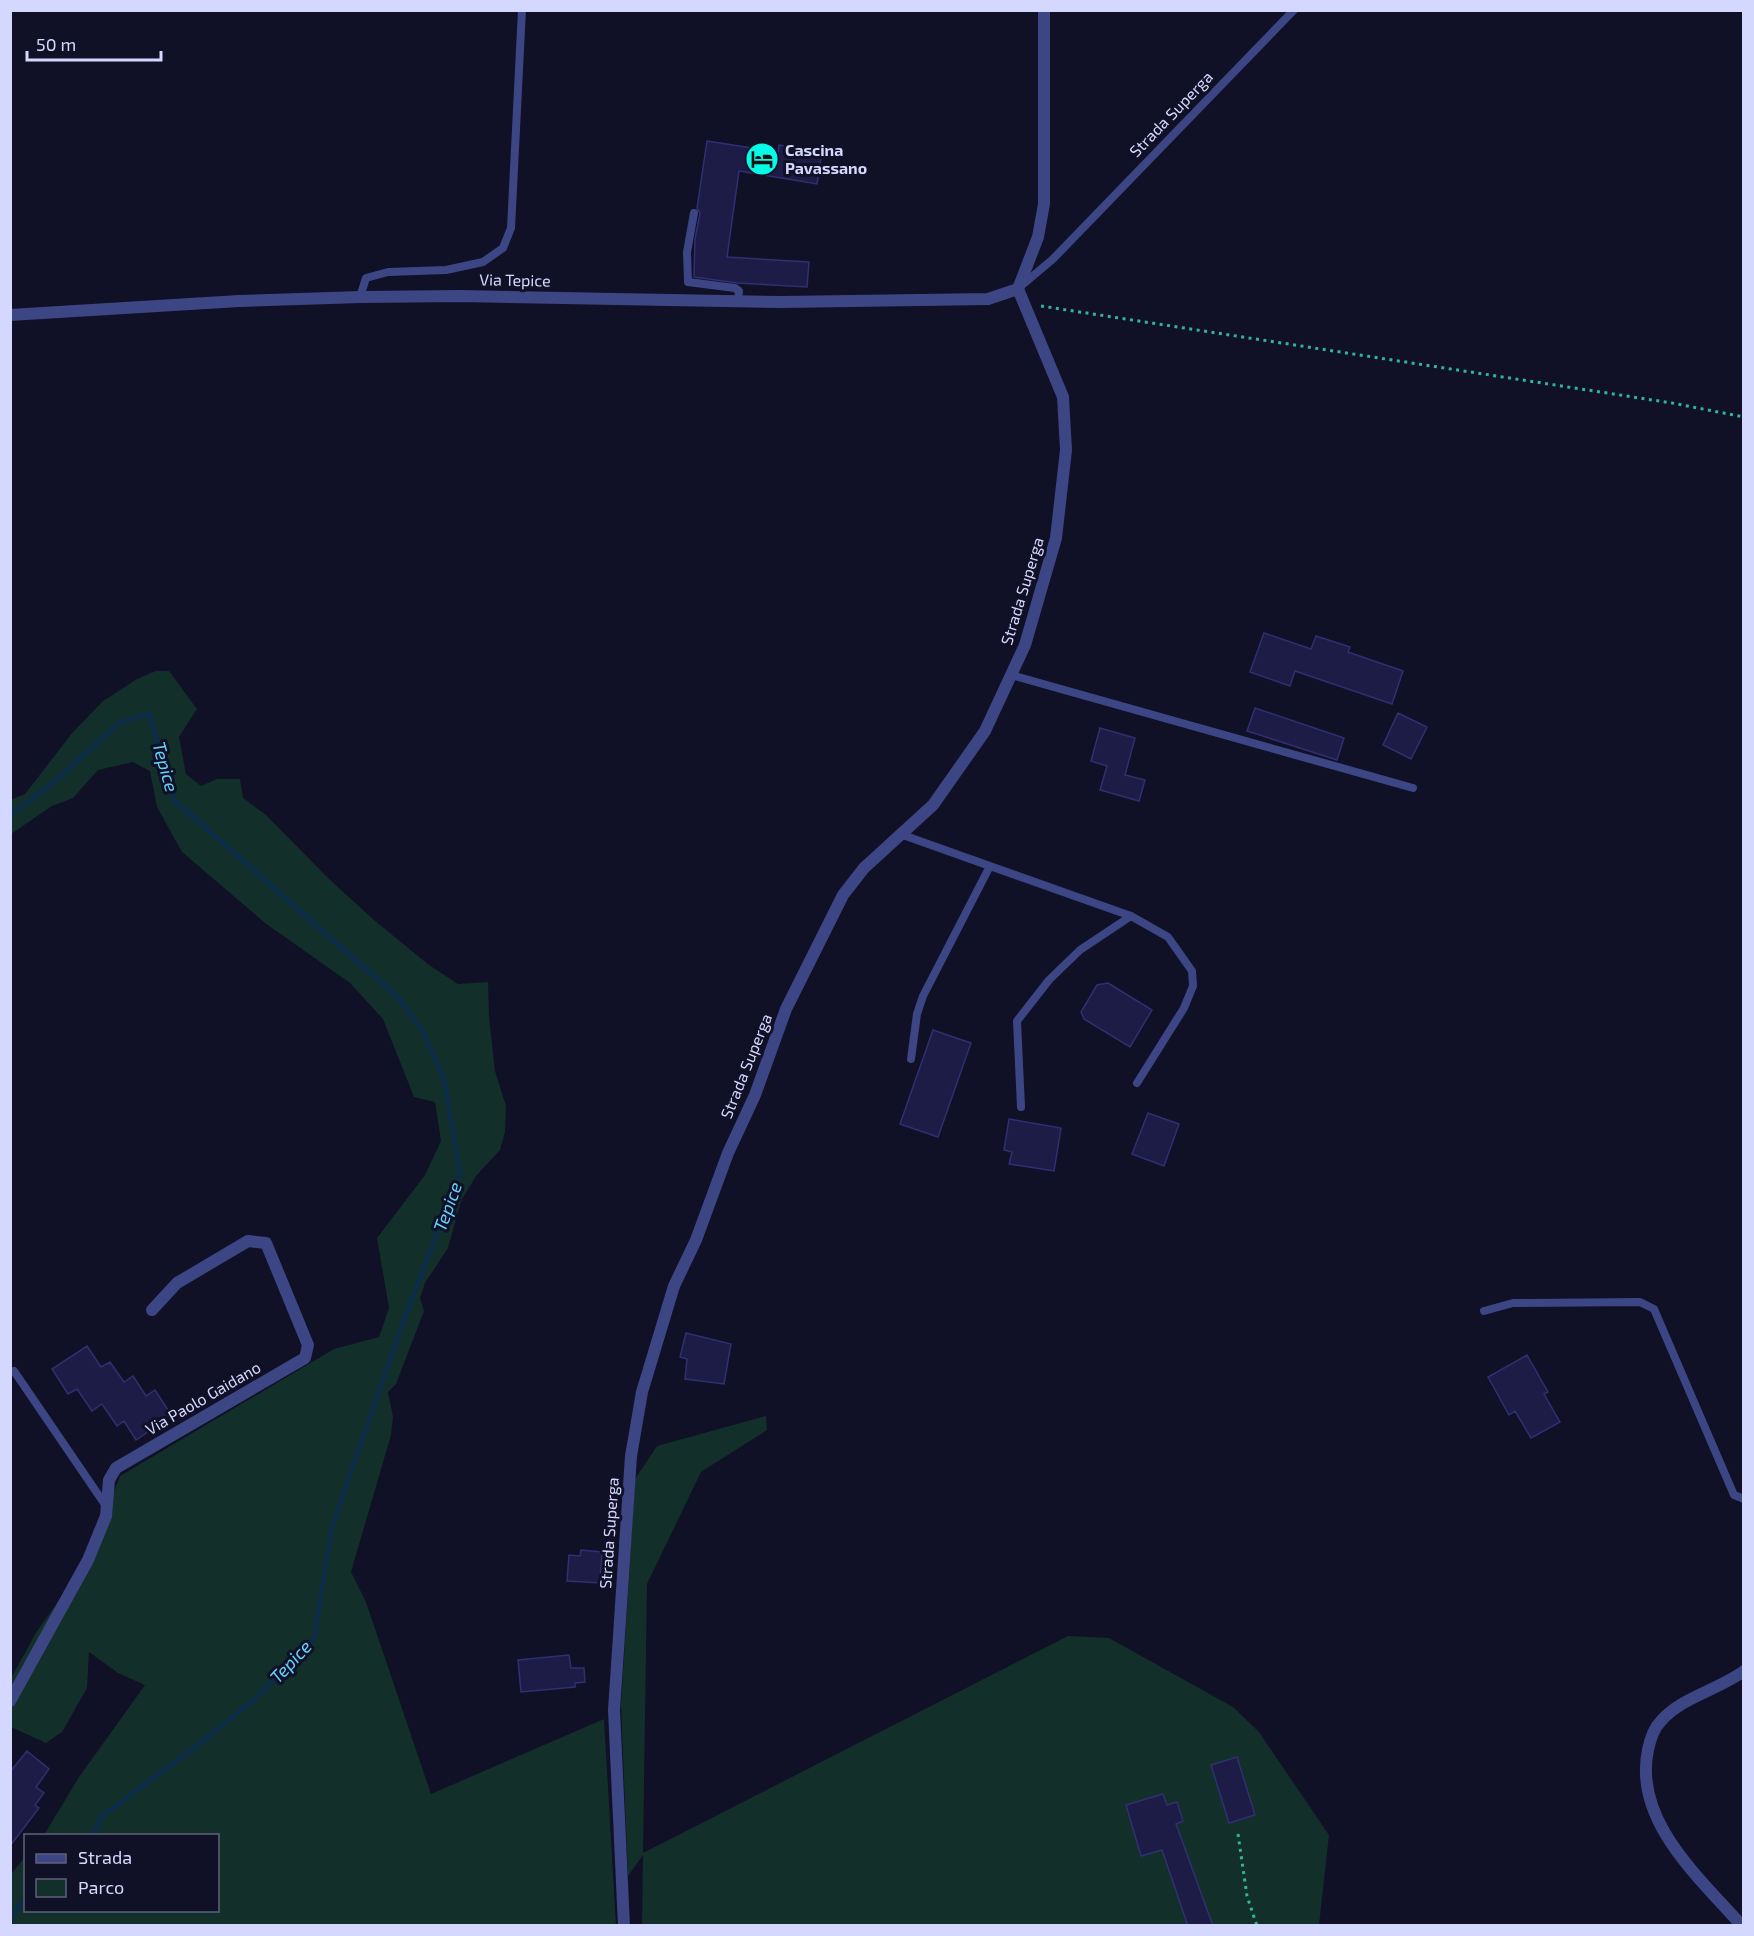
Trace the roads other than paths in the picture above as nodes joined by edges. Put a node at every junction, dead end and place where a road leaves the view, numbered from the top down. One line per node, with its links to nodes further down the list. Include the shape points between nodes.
1 (522, 10): 6 (lane, via 511,228 503,248 483,262 366,278)
2 (1044, 10): 5 (street, via 1044,204 1038,237)
3 (1294, 10): 5 (lane, Strada Superga, via 1053,259)
4 (694, 213): 7 (lane, via 687,252 688,282 735,288 740,291)
5 (1018, 289): 7 (street, Via Tepice, via 988,299); 9 (street, Strada Superga, via 1063,397 1066,450 1056,538 1025,645)
6 (360, 297): 7 (street, Via Tepice); 8 (street, Via Tepice)
7 (738, 301)
8 (10, 315)
9 (1011, 675): 10 (lane); 11 (street, Strada Superga, via 985,731 933,805)
10 (1413, 788)
11 (900, 834): 12 (lane); 24 (street, Strada Superga, via 864,867 843,895 786,1010 755,1095 674,1286 642,1392 631,1455 614,1710)
12 (990, 866): 13 (lane); 14 (lane, via 923,996)
13 (1131, 916): 15 (lane, via 1168,938 1192,971 1192,986 1184,1008); 16 (lane, via 1080,950 1049,980 1017,1021)
14 (911, 1059)
15 (1137, 1083)
16 (1021, 1107)
17 (152, 1310): 21 (street, Via Paolo Gaidano, via 177,1282 248,1242 266,1243 308,1345 305,1358 116,1468 109,1480)
18 (1484, 1311): 20 (lane, via 1513,1303 1640,1302 1654,1309 1734,1495)
19 (14, 1371): 21 (lane)
20 (1743, 1499)
21 (107, 1506): 23 (street, Via Paolo Gaidano, via 88,1560)
22 (1743, 1671): 25 (street, via 1660,1721 1650,1740 1644,1766 1648,1794 1658,1821 1678,1854)
23 (10, 1701)
24 (624, 1926)
25 (1742, 1926)

